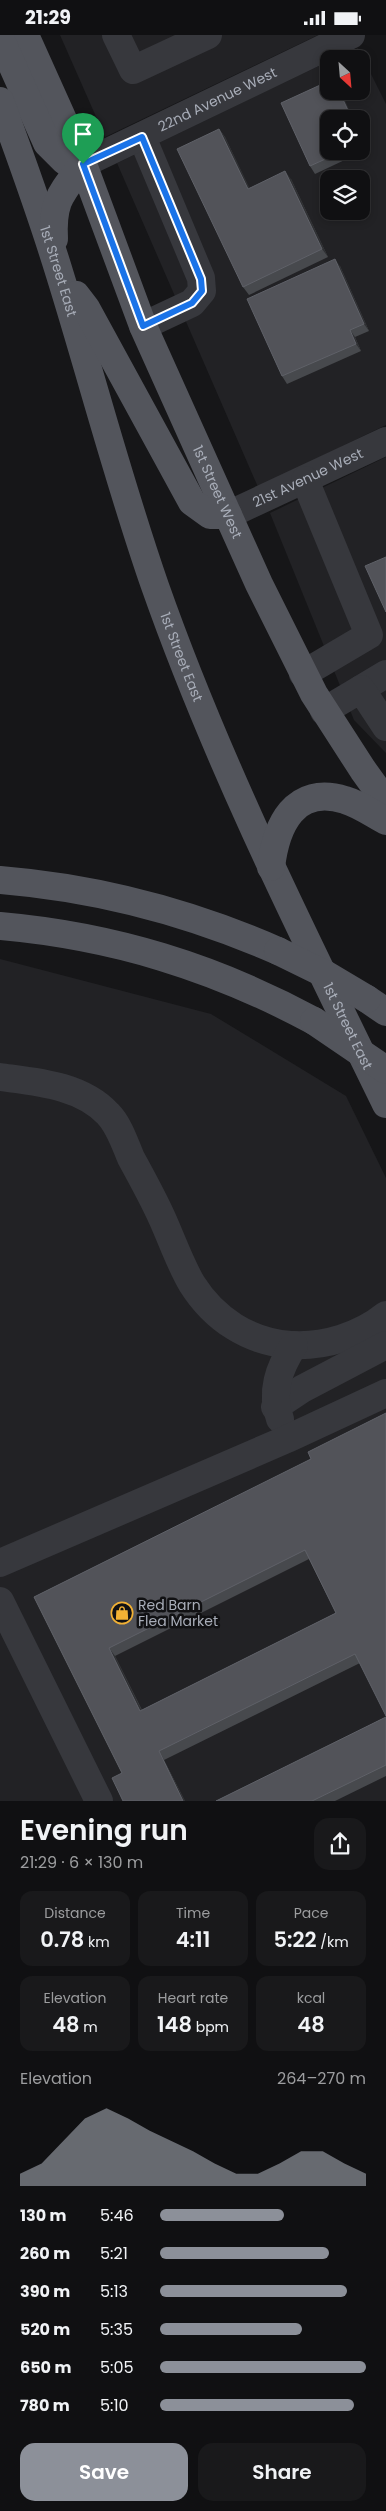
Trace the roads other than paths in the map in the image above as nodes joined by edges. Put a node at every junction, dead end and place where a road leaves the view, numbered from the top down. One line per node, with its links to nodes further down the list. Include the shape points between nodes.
1 (25, 35): 8 (main road, 1st Street West)
2 (116, 35): 3 (street, via 133,70)
3 (208, 35)
4 (351, 35): 7 (street, 22nd Avenue West)
5 (0, 38): 8 (main road, via 47,143 65,161)
6 (0, 101): 9 (main road, 1st Street East)
7 (142, 137): 8 (street, 22nd Avenue West); 10 (street, via 201,279 202,291 192,303)
8 (83, 164): 9 (main road, via 56,203 53,218); 10 (main road, 1st Street West)
9 (57, 264): 13 (main road, via 86,308 192,502 210,515); 21 (main road, 1st Street East, via 155,587 203,716)
10 (143, 326): 13 (main road, 1st Street West)
11 (386, 441): 12 (street, 21st Avenue West)
12 (305, 480): 13 (street, 21st Avenue West); 14 (street, via 369,635)
13 (228, 515): 14 (main road, 1st Street West)
14 (304, 674): 17 (main road, 1st Street West)
15 (386, 674): 16 (street)
16 (361, 689): 17 (street); 18 (street)
17 (324, 711): 19 (main road, 1st Street West)
18 (386, 727)
19 (386, 802)
20 (386, 821): 21 (main road, via 348,801 325,797 306,801 291,813 278,831)
21 (271, 867): 27 (main road, 1st Street East)
22 (0, 880): 24 (main road, bridge, via 76,888 204,921 325,974)
23 (0, 927): 25 (main road, bridge, via 86,937 170,958 253,990 314,1021)
24 (376, 1006)
25 (386, 1070)
26 (0, 1077): 29 (street, via 40,1083 87,1096 110,1115 192,1284 221,1318 247,1335 276,1344)
27 (386, 1105)
28 (386, 1315): 29 (street, via 362,1330 332,1342)
29 (294, 1345): 32 (street, via 284,1361 276,1385)
30 (386, 1345): 32 (street, via 302,1389)
31 (386, 1393): 33 (street)
32 (276, 1407): 33 (street)
33 (287, 1439): 34 (street)
34 (0, 1563)
35 (0, 1601): 36 (street)
36 (99, 1801)

